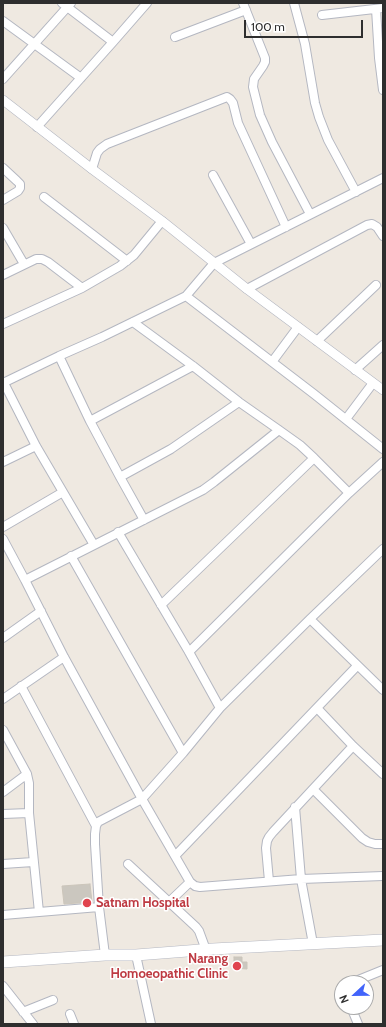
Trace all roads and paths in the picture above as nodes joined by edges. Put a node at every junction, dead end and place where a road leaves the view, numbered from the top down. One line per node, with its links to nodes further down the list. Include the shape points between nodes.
1 (146, 3): 9 (street)
2 (294, 3): 21 (street, via 319,117 328,140)
3 (67, 4): 9 (street); 10 (street)
4 (245, 7): 8 (street); 24 (street, via 265,58 253,86 260,116)
5 (380, 9): 6 (street); 11 (street)
6 (322, 15)
7 (3, 21): 10 (street)
8 (175, 37)
9 (113, 42): 12 (street)
10 (35, 44): 12 (street); 13 (street)
11 (381, 58): 14 (street)
12 (81, 78): 16 (street)
13 (3, 79)
14 (383, 90)
15 (3, 100): 16 (street)
16 (37, 127): 18 (street)
17 (3, 168): 23 (street, via 20,184 18,190)
18 (92, 169): 25 (street); 26 (street, via 96,153 108,144 227,97 233,103 238,123)
19 (212, 175): 29 (street)
20 (383, 178): 21 (street)
21 (356, 192): 24 (street)
22 (44, 197): 30 (street)
23 (3, 200)
24 (310, 214): 26 (street)
25 (162, 221): 30 (street); 31 (street)
26 (286, 227): 29 (street)
27 (3, 228): 32 (street)
28 (383, 236): 36 (street, via 377,227 367,225)
29 (251, 244): 31 (street)
30 (127, 260): 35 (street)
31 (214, 263): 36 (street); 37 (street)
32 (24, 264): 33 (street); 35 (street, via 42,259)
33 (3, 275)
34 (376, 285): 41 (street)
35 (82, 288): 39 (street)
36 (247, 289): 40 (street)
37 (186, 296): 38 (street); 44 (street)
38 (133, 322): 43 (street); 45 (street)
39 (3, 324)
40 (298, 326): 41 (street); 44 (street)
41 (317, 341): 46 (street)
42 (383, 345): 46 (street)
43 (59, 356): 48 (street); 52 (street)
44 (272, 362): 51 (street)
45 (193, 366): 50 (street); 52 (street)
46 (355, 370): 47 (street)
47 (373, 382): 49 (street); 51 (street)
48 (4, 383): 54 (street)
49 (383, 390)
50 (239, 402): 53 (street); 59 (street, via 171,449)
51 (346, 419): 55 (street)
52 (90, 421): 59 (street)
53 (279, 430): 56 (street); 62 (street, via 203,490)
54 (36, 446): 57 (street); 60 (street)
55 (383, 449)
56 (314, 458): 61 (street); 70 (street)
57 (3, 462)
58 (383, 462): 61 (street)
59 (120, 477): 62 (street)
60 (63, 492): 63 (street); 66 (street)
61 (349, 493): 74 (street)
62 (144, 520): 64 (street)
63 (3, 527)
64 (118, 532): 66 (street); 70 (street)
65 (3, 539): 69 (street)
66 (94, 545): 68 (street)
67 (383, 549): 72 (street)
68 (71, 556): 69 (street); 84 (street)
69 (25, 580): 71 (street)
70 (161, 606): 74 (street)
71 (41, 611): 73 (street); 75 (street)
72 (310, 619): 76 (street); 80 (street)
73 (3, 638)
74 (189, 652): 80 (street)
75 (64, 657): 77 (street); 89 (street)
76 (357, 666): 78 (street); 81 (street)
77 (21, 686): 79 (street); 93 (street)
78 (383, 690)
79 (3, 699)
80 (220, 708): 84 (street)
81 (317, 708): 83 (street); 95 (street)
82 (3, 730): 85 (street)
83 (353, 746): 86 (street); 87 (street)
84 (183, 753): 89 (street)
85 (27, 774): 88 (street); 91 (street)
86 (383, 774)
87 (313, 789): 90 (street); 94 (street, via 362,838 368,842)
88 (3, 792)
89 (142, 799): 93 (street, via 103,819); 95 (street)
90 (296, 807): 100 (street); 101 (street, via 272,832 267,841)
91 (29, 813): 92 (street); 96 (street)
92 (3, 814)
93 (96, 826): 104 (street)
94 (383, 844)
95 (175, 856): 102 (street)
96 (33, 862): 97 (street); 105 (street)
97 (3, 864)
98 (128, 864): 103 (street)
99 (383, 876): 100 (street)
100 (301, 879): 101 (street); 108 (street)
101 (269, 881): 102 (street, via 200,887)
102 (190, 882): 103 (street)
103 (169, 902): 109 (street, via 199,931)
104 (99, 907): 105 (street); 110 (street)
105 (39, 912): 106 (street)
106 (3, 915)
107 (383, 940): 108 (main road)
108 (313, 944): 109 (main road)
109 (206, 950): 111 (main road)
110 (105, 955): 111 (main road); 112 (main road)
111 (136, 955): 121 (street)
112 (3, 962)
113 (383, 970): 114 (street)
114 (371, 975)
115 (3, 986): 117 (street)
116 (53, 1000): 117 (street)
117 (23, 1012): 119 (street)
118 (70, 1014): 120 (street)
119 (33, 1024)
120 (74, 1024)
121 (151, 1024)

